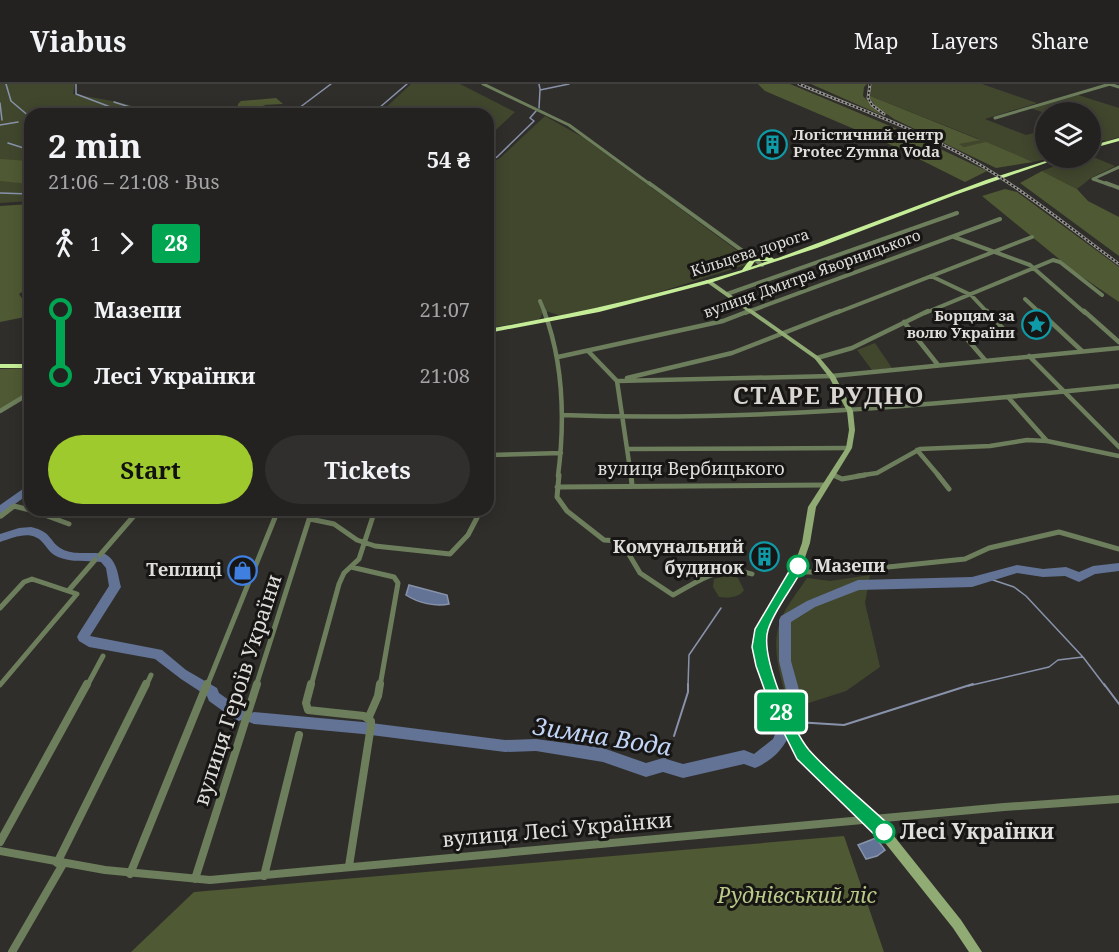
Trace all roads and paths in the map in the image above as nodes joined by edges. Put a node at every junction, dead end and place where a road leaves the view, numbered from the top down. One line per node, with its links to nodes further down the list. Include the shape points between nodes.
1 (483, 84): 17 (street, via 588,136)
2 (1109, 84): 3 (street); 4 (street)
3 (1119, 87)
4 (995, 118)
5 (1119, 139): 6 (highway)
6 (1101, 145)
7 (1035, 165): 16 (highway, Кільцева дорога)
8 (1119, 167): 9 (street)
9 (1093, 179): 10 (street)
10 (1119, 188)
11 (957, 213): 26 (street, вулиця Дмитра Яворницького)
12 (1000, 219): 13 (street, вулиця Дмитра Яворницького)
13 (954, 237): 15 (street); 32 (street, вулиця Дмитра Яворницького)
14 (1032, 237): 15 (street)
15 (994, 250): 19 (street); 21 (street)
16 (781, 258): 17 (highway); 18 (highway, Кільцева дорога)
17 (753, 259): 18 (street); 20 (highway)
18 (762, 265): 20 (highway, Кільцева дорога)
19 (1035, 268): 27 (street); 28 (street, via 1059,261); 38 (street)
20 (745, 270): 22 (highway, Кільцева дорога)
21 (931, 276): 27 (street); 36 (street)
22 (719, 278): 23 (highway, Кільцева дорога); 24 (highway)
23 (708, 282): 24 (street); 25 (highway, Кільцева дорога)
24 (716, 286): 25 (highway); 26 (street)
25 (688, 288): 33 (highway, Кільцева дорога)
26 (727, 294): 32 (street)
27 (971, 295): 31 (street); 37 (street)
28 (1102, 295)
29 (1025, 299): 40 (street)
30 (540, 301): 33 (street)
31 (939, 308): 34 (street); 45 (street)
32 (750, 311): 36 (street); 41 (street, вулиця Дмитра Яворницького, via 723,321)
33 (549, 321): 35 (highway, Кільцева дорога); 43 (street)
34 (904, 322): 44 (street, via 872,340); 46 (street)
35 (494, 330)
36 (783, 333): 44 (street); 50 (street, via 732,353)
37 (1008, 334)
38 (1119, 342)
39 (1119, 348): 40 (street)
40 (1082, 351): 42 (street)
41 (589, 352): 43 (street, вулиця Дмитра Яворницького); 50 (street)
42 (1029, 356): 45 (street); 52 (street)
43 (558, 357): 57 (street)
44 (817, 358): 49 (street)
45 (985, 360): 46 (street)
46 (938, 365): 49 (street)
47 (0, 366): 48 (highway)
48 (24, 366)
49 (832, 376): 50 (street); 56 (street)
50 (617, 381): 58 (street)
51 (1118, 388): 52 (street)
52 (1067, 392): 54 (street); 60 (street)
53 (24, 397): 55 (street)
54 (1008, 397): 56 (street); 59 (street)
55 (0, 411)
56 (850, 411): 58 (street); 61 (street)
57 (562, 415): 58 (street); 64 (street)
58 (622, 418): 62 (street)
59 (1047, 441): 63 (street); 66 (street)
60 (1119, 447)
61 (849, 448): 62 (street); 67 (street)
62 (628, 449): 68 (street)
63 (916, 450): 67 (street, via 877,473 842,479); 71 (street)
64 (561, 453): 65 (street); 70 (street)
65 (494, 454)
66 (1119, 456)
67 (833, 475): 69 (street)
68 (632, 485): 69 (street, вулиця Вербицького); 70 (street, вулиця Вербицького)
69 (826, 485): 87 (street, via 812,507)
70 (557, 487): 88 (street, via 557,497 567,511 604,540 618,541 640,573 673,595 724,570 741,569)
71 (949, 489)
72 (24, 508): 73 (street, via 14,506)
73 (1, 516)
74 (47, 516): 81 (street)
75 (134, 516): 84 (street)
76 (276, 516): 103 (street)
77 (311, 516): 80 (street, вулиця Героїв України)
78 (373, 516): 82 (street)
79 (479, 516): 82 (street, via 459,549 450,554)
80 (310, 519): 82 (street, via 334,524); 105 (street, вулиця Героїв України)
81 (69, 524)
82 (364, 543): 86 (street, via 359,559)
83 (1119, 549): 87 (street, via 1059,531 989,548 965,559 840,572)
84 (100, 555)
85 (95, 560): 89 (street)
86 (351, 567): 94 (street, via 394,577 398,583 378,696); 94 (street, via 339,584 306,704 308,710)
87 (796, 572): 98 (street, via 761,629 758,647 763,666 780,712 803,754)
88 (752, 574)
89 (69, 590): 90 (street, via 32,579 24,582); 93 (street, via 77,594)
90 (0, 608)
91 (104, 656): 99 (street)
92 (151, 675): 101 (street)
93 (0, 685)
94 (368, 719): 95 (street)
95 (370, 730): 102 (street)
96 (299, 735): 104 (street)
97 (1119, 799): 98 (street, вулиця Лесі Українки)
98 (874, 820): 102 (street, вулиця Лесі Українки); 107 (street)
99 (0, 842)
100 (0, 851): 101 (street, вулиця Лесі Українки)
101 (60, 864): 103 (street, вулиця Лесі Українки); 106 (street)
102 (350, 866): 104 (street, вулиця Лесі Українки)
103 (130, 874): 105 (street, вулиця Лесі Українки)
104 (264, 876): 105 (street, вулиця Лесі Українки)
105 (195, 879)
106 (12, 952)
107 (976, 952)

